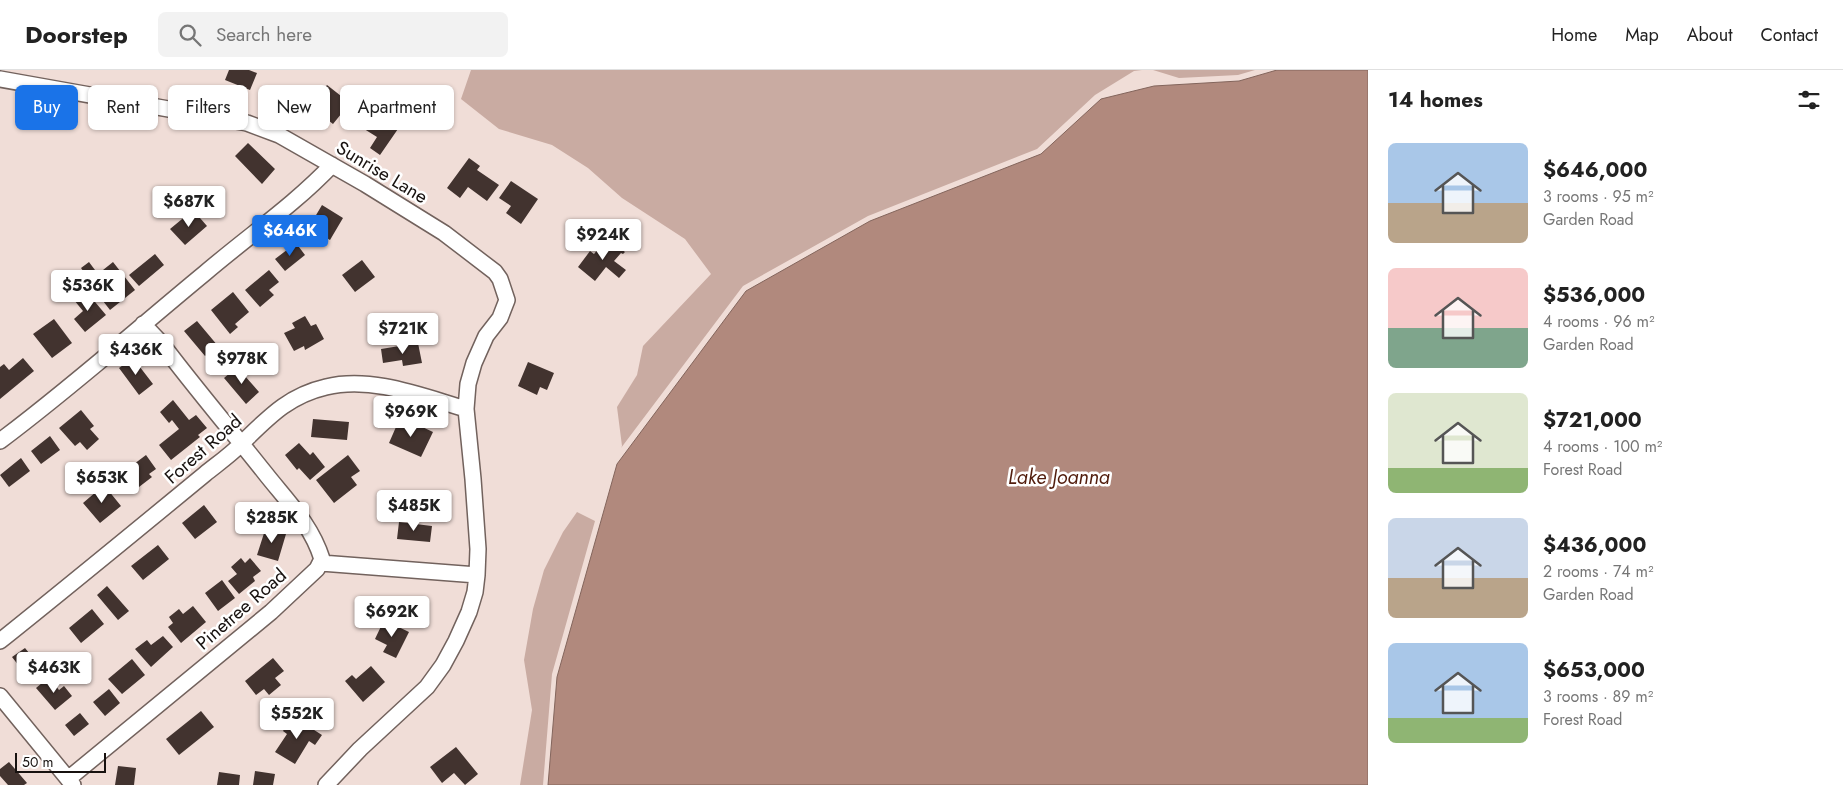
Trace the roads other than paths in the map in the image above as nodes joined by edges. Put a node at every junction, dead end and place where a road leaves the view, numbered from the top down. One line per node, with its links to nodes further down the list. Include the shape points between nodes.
1 (0, 79): 2 (street, Sunrise Lane, via 247,123 279,134)
2 (332, 165): 3 (street); 4 (street, Sunrise Lane, via 444,233 489,266 500,279 506,303 474,363)
3 (143, 324): 5 (street); 6 (street)
4 (466, 410): 6 (street, Forest Road, via 369,384 326,387 305,393 279,407); 8 (street, via 478,549)
5 (0, 441)
6 (241, 444): 7 (street, via 310,530 319,549); 9 (street, Forest Road)
7 (321, 563): 8 (street); 11 (street, Pinetree Road, via 271,612)
8 (477, 575): 12 (street, via 468,612 443,665 427,687)
9 (0, 641)
10 (0, 696): 11 (street)
11 (71, 782)
12 (326, 785)

